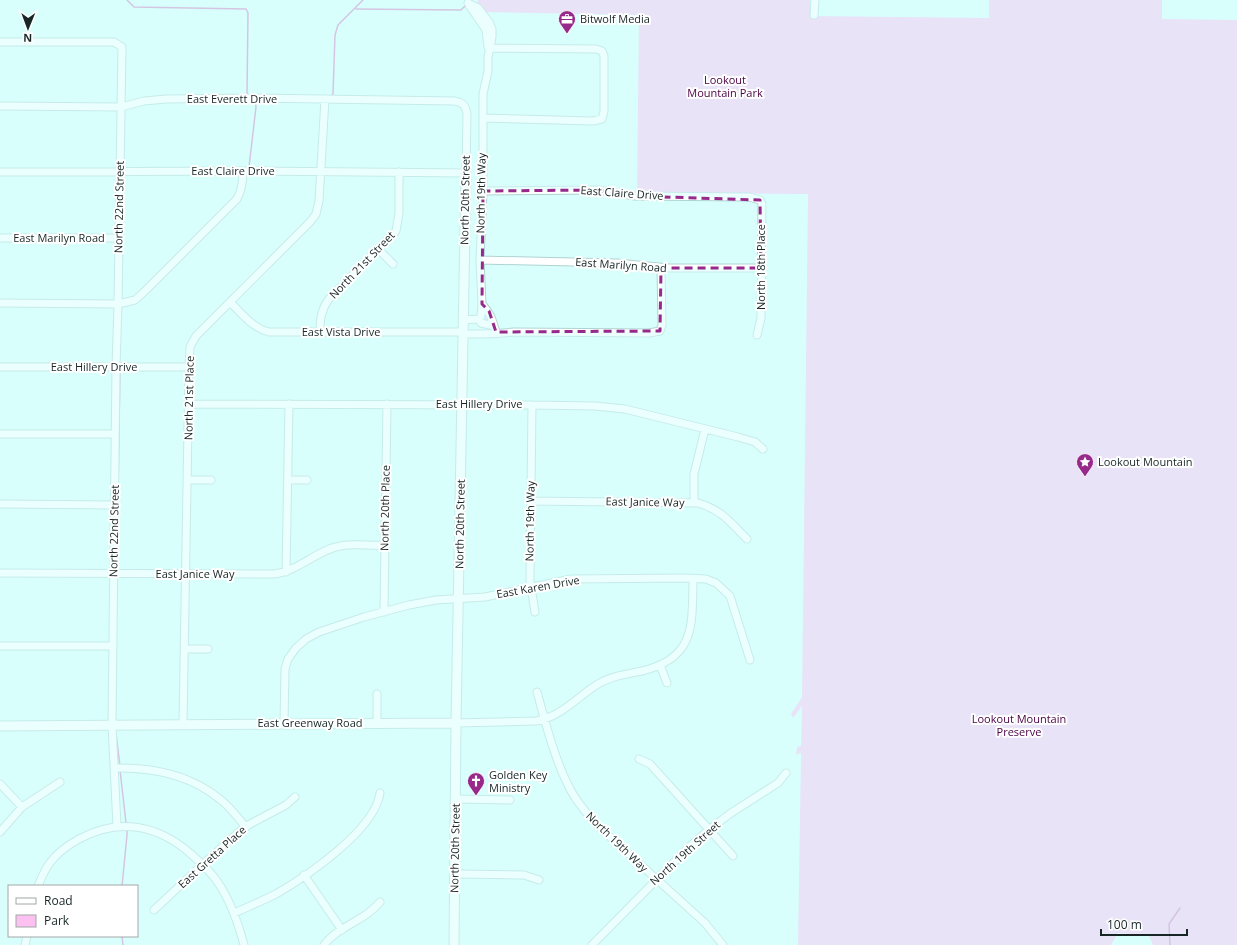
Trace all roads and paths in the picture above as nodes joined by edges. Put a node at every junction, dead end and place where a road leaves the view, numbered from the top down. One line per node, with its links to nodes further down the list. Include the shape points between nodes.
1 (815, 0): 3 (street)
2 (468, 1): 5 (street, North 19th Way, via 478,8 489,22 492,37)
3 (814, 15)
4 (0, 42): 9 (street, North 22nd Street, via 114,42 122,47)
5 (489, 49): 10 (street, North 19th Way, via 483,94); 10 (street, via 596,48 602,51 604,111 602,118 593,121)
6 (325, 99): 7 (street, East Everett Drive, via 460,101); 9 (street, East Everett Drive, via 166,99); 14 (street, North 21st Place)
7 (464, 104): 16 (street, North 20th Street, via 467,114)
8 (0, 106): 9 (street, East Everett Drive)
9 (121, 107): 13 (street, North 22nd Street)
10 (483, 118): 17 (street, North 19th Way)
11 (243, 171): 13 (street, East Claire Drive); 14 (street, East Claire Drive); 28 (street, via 243,185 237,199 188,244 143,294 135,300)
12 (0, 172): 13 (street, East Claire Drive)
13 (120, 172): 20 (street, North 22nd Street)
14 (321, 172): 15 (street, East Claire Drive); 26 (street, North 21st Place, via 316,214)
15 (399, 172): 16 (street, East Claire Drive); 21 (street, North 21st Street, via 400,213 396,231)
16 (466, 173): 30 (street, North 20th Street)
17 (483, 191): 18 (street, East Claire Drive, via 598,190 635,196 749,197); 22 (street, North 19th Way)
18 (760, 200): 25 (street, North 18th Place)
19 (0, 238): 20 (street, East Marilyn Road)
20 (119, 238): 28 (street, North 22nd Street)
21 (378, 249): 23 (street); 33 (street, North 21st Street, via 325,305)
22 (480, 260): 24 (street, East Marilyn Road, via 617,263); 29 (street, North 19th Way)
23 (393, 264)
24 (662, 268): 25 (street, East Marilyn Road); 32 (street, East Vista Drive, via 660,331 649,333)
25 (761, 268): 36 (street, North 18th Place, via 761,318)
26 (230, 302): 33 (street, East Vista Drive, via 261,330); 39 (street, North 21st Place, via 196,336 190,351)
27 (0, 303): 28 (street)
28 (118, 304): 38 (street, North 22nd Street)
29 (482, 304): 31 (street); 32 (street, North 19th Way, via 489,311)
30 (463, 320): 31 (street, East Vista Drive); 34 (street, North 20th Street)
31 (482, 321): 32 (street, East Vista Drive); 35 (street)
32 (495, 329): 35 (street, East Vista Drive)
33 (320, 332): 34 (street, East Vista Drive)
34 (462, 333): 35 (street, East Vista Drive); 43 (street, North 20th Street)
35 (482, 334)
36 (758, 335)
37 (0, 367): 38 (street, East Hillery Drive)
38 (116, 367): 39 (street, East Hillery Drive); 47 (street, North 22nd Street)
39 (189, 367): 40 (street, North 21st Place)
40 (188, 404): 41 (street, East Hillery Drive); 49 (street, North 21st Place)
41 (289, 404): 42 (street, East Hillery Drive); 51 (street)
42 (387, 404): 43 (street, East Hillery Drive); 58 (street, North 20th Place)
43 (462, 404): 44 (street, East Hillery Drive); 65 (street, North 20th Street)
44 (532, 405): 45 (street, East Hillery Drive, via 619,408); 53 (street, North 19th Way)
45 (705, 429): 48 (street, East Hillery Drive, via 755,442); 54 (street, via 694,474)
46 (0, 434): 47 (street)
47 (115, 434): 56 (street, North 22nd Street)
48 (763, 449)
49 (187, 480): 50 (street); 62 (street, North 21st Place)
50 (211, 480)
51 (288, 480): 52 (street); 59 (street)
52 (307, 480)
53 (531, 501): 54 (street, East Janice Way); 64 (street, North 19th Way)
54 (694, 503): 57 (street, East Janice Way, via 714,508)
55 (0, 504): 56 (street)
56 (114, 505): 61 (street, North 22nd Street)
57 (747, 538)
58 (384, 545): 59 (street, East Janice Way, via 340,546); 66 (street, North 20th Place)
59 (286, 572): 62 (street, East Janice Way)
60 (0, 573): 61 (street, East Janice Way)
61 (114, 573): 62 (street, East Janice Way); 69 (street, North 22nd Street)
62 (186, 574): 70 (street, North 21st Place)
63 (693, 578): 64 (street, East Karen Drive, via 576,579); 72 (street, East Karen Drive, via 716,582 730,596); 73 (street, East Greenway Road, via 689,635 680,651)
64 (530, 588): 65 (street, East Karen Drive, via 485,597); 67 (street, North 19th Way)
65 (459, 599): 66 (street, East Karen Drive, via 429,601); 79 (street, North 20th Street)
66 (384, 612): 81 (street, East Karen Drive, via 319,632 296,648 285,669)
67 (535, 612)
68 (0, 646): 69 (street)
69 (113, 646): 82 (street, North 22nd Street)
70 (184, 649): 71 (street); 80 (street, North 21st Place)
71 (208, 649)
72 (750, 660)
73 (660, 665): 74 (street); 77 (street, East Greenway Road, via 608,679)
74 (667, 683)
75 (537, 692): 77 (street, North 19th Way)
76 (377, 694): 78 (street)
77 (545, 720): 79 (street, East Greenway Road); 102 (street, North 19th Way, via 567,784 585,812)
78 (377, 723): 79 (street, East Greenway Road); 81 (street, East Greenway Road)
79 (456, 723): 91 (street, North 20th Street)
80 (184, 724): 81 (street, East Greenway Road); 82 (street, East Greenway Road)
81 (284, 724)
82 (112, 725): 83 (street, East Greenway Road); 85 (street, North 22nd Street)
83 (0, 726)
84 (639, 759): 96 (street, via 650,764)
85 (114, 768): 94 (street, North 22nd Street); 95 (street, via 157,770 190,781 221,800)
86 (786, 773): 96 (street, North 19th Street, via 778,783 746,802)
87 (60, 782): 93 (street)
88 (0, 784): 93 (street)
89 (380, 793): 101 (street, via 377,806 357,834)
90 (295, 797): 95 (street, East Gretta Place, via 286,805)
91 (456, 799): 92 (street); 100 (street, North 20th Street)
92 (510, 800)
93 (22, 807): 97 (street)
94 (117, 826): 99 (street, via 159,833 179,844); 104 (street, via 92,832 60,852 49,864)
95 (246, 827): 99 (street, East Gretta Place)
96 (710, 829): 98 (street); 102 (street, North 19th Street)
97 (0, 832)
98 (733, 856)
99 (202, 864): 106 (street, East Gretta Place); 107 (street, via 216,880)
100 (455, 874): 103 (street, via 524,875); 111 (street, North 20th Street)
101 (304, 875): 107 (street, via 276,894); 108 (street)
102 (656, 879): 112 (street, North 19th Street); 113 (street, North 19th Way, via 705,923)
103 (539, 880)
104 (38, 885)
105 (380, 902): 108 (street, via 371,912)
106 (154, 910)
107 (234, 913): 109 (street)
108 (342, 930): 110 (street)
109 (244, 945)
110 (324, 945)
111 (454, 945)
112 (592, 945)
113 (723, 945)

